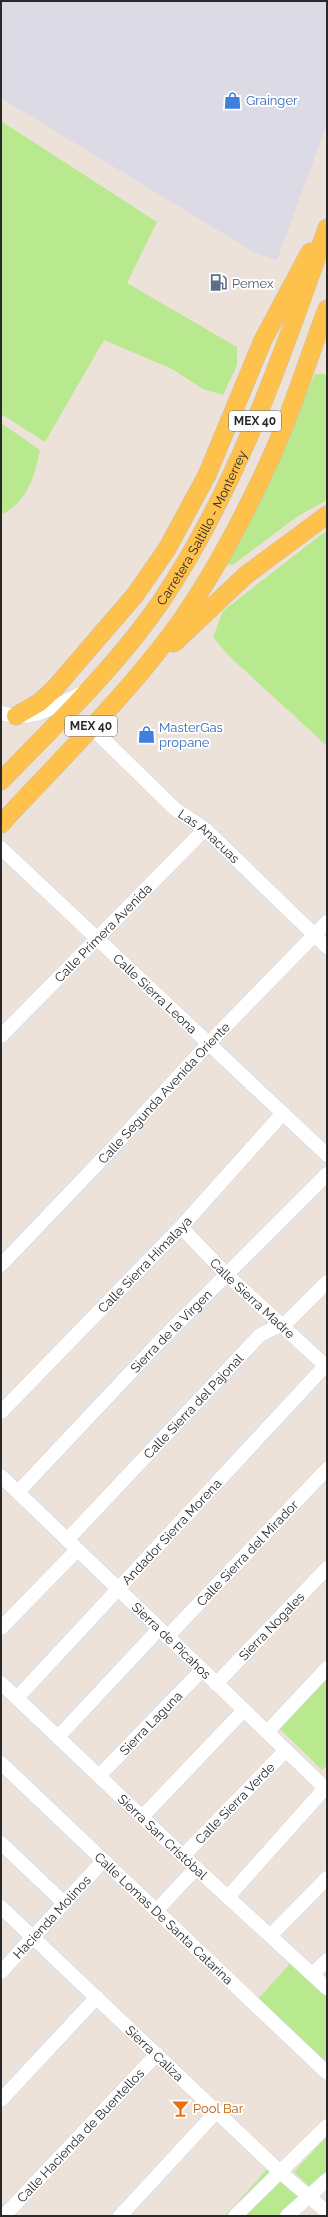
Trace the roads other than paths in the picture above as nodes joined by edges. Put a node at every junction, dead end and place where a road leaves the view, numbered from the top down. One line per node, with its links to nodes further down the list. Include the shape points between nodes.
1 (327, 222): 5 (main road, via 285,295 263,340)
2 (327, 228): 7 (main road, Carretera Saltillo - Monterrey / MEX 40, via 280,357 235,468)
3 (325, 314): 4 (main road); 8 (main road, MEX 40, via 274,451 244,513 199,592 178,624)
4 (327, 345)
5 (207, 475): 7 (main road, via 175,554); 10 (main road, via 167,549 135,595 98,640 47,696)
6 (327, 515): 8 (main road, via 246,575 171,646)
7 (160, 603): 9 (main road, Carretera Saltillo - Monterrey / MEX 40)
8 (145, 665): 11 (main road, MEX 40)
9 (87, 691): 10 (street, via 49,711); 12 (main road, Carretera Saltillo - Monterrey / MEX 40)
10 (6, 718)
11 (91, 727): 13 (main road, MEX 40); 14 (street, Las Anacuas, via 176,809)
12 (1, 781)
13 (1, 824)
14 (205, 829): 17 (street, Las Anacuas); 18 (street, Calle Primera Avenida)
15 (1, 848): 18 (street, Calle Sierra Leona)
16 (327, 922): 17 (street, Calle Segunda Avenida Oriente)
17 (314, 936): 19 (street, Las Anacuas); 21 (street, Calle Segunda Avenida Oriente)
18 (97, 940): 20 (street, Calle Primera Avenida); 21 (street, Calle Sierra Leona)
19 (327, 947)
20 (1, 1036)
21 (209, 1042): 22 (street, Calle Sierra Leona); 26 (street, Calle Segunda Avenida Oriente, via 108,1154)
22 (283, 1113): 23 (street, Calle Sierra Leona); 25 (street, Calle Sierra Himalaya)
23 (327, 1155)
24 (327, 1174): 27 (street, Sierra de la Virgen)
25 (181, 1227): 27 (street, Calle Sierra Madre); 31 (street, Calle Sierra Himalaya)
26 (1, 1265)
27 (227, 1275): 29 (street, Calle Sierra Madre); 34 (street, Sierra de la Virgen, via 163,1338)
28 (327, 1282): 29 (street, Calle Sierra del Pajonal, via 298,1312)
29 (281, 1324): 30 (street, Calle Sierra Madre); 35 (street, Calle Sierra del Pajonal, via 260,1335)
30 (326, 1366): 38 (street, Andador Sierra Morena)
31 (1, 1412)
32 (327, 1469): 40 (street, Calle Sierra del Mirador)
33 (1, 1476): 34 (street, Sierra de Picahos)
34 (18, 1492): 35 (street, Sierra de Picahos)
35 (67, 1540): 36 (street, Sierra de Picahos)
36 (77, 1550): 38 (street, Sierra de Picahos); 39 (street)
37 (327, 1568): 44 (street, Sierra Nogales)
38 (117, 1590): 40 (street, Sierra de Picahos); 45 (street, Andador Sierra Morena)
39 (1, 1628)
40 (163, 1633): 42 (street, Sierra de Picahos); 48 (street, Calle Sierra del Mirador)
41 (327, 1668): 47 (street)
42 (202, 1670): 44 (street, Sierra de Picahos); 51 (street, Sierra Laguna)
43 (1, 1683): 45 (street, Sierra San Cristóbal)
44 (216, 1684): 46 (street, Sierra de Picahos)
45 (17, 1698): 48 (street, Sierra San Cristóbal)
46 (244, 1710): 47 (street, Sierra de Picahos); 53 (street)
47 (267, 1732): 49 (street, Sierra de Picahos)
48 (58, 1737): 51 (street, Sierra San Cristóbal)
49 (286, 1750): 52 (street, Sierra de Picahos); 55 (street, Calle Sierra Verde)
50 (1, 1763): 56 (street, Calle Lomas De Santa Catarina)
51 (99, 1776): 53 (street, Sierra San Cristóbal)
52 (326, 1787): 59 (street)
53 (142, 1817): 55 (street, Sierra San Cristóbal)
54 (1, 1843): 60 (street)
55 (183, 1856): 57 (street, Sierra San Cristóbal)
56 (103, 1861): 60 (street, Hacienda Molinos); 62 (street, Calle Lomas De Santa Catarina)
57 (196, 1868): 59 (street, Sierra San Cristóbal); 62 (street)
58 (327, 1878): 63 (street)
59 (228, 1897): 63 (street, Sierra San Cristóbal)
60 (64, 1903): 64 (street, Hacienda Molinos)
61 (1, 1907): 64 (street, Sierra Caliza)
62 (156, 1911): 71 (street, Calle Lomas De Santa Catarina)
63 (271, 1936): 67 (street, Sierra San Cristóbal)
64 (34, 1937): 66 (street, Hacienda Molinos); 69 (street, Sierra Caliza)
65 (327, 1960): 67 (street)
66 (1, 1972)
67 (313, 1974): 68 (street, Sierra San Cristóbal)
68 (327, 1988)
69 (97, 1997): 70 (street, Sierra Caliza); 72 (street)
70 (157, 2054): 73 (street, Sierra Caliza); 79 (street, Calle Hacienda de Buentellos)
71 (327, 2073)
72 (1, 2100)
73 (217, 2111): 75 (street, Sierra Caliza); 80 (street)
74 (327, 2126): 75 (street)
75 (279, 2171): 77 (street, Sierra Caliza); 81 (street)
76 (327, 2180): 77 (street)
77 (309, 2196): 78 (street, Sierra Caliza); 82 (street)
78 (327, 2212)
79 (4, 2216)
80 (120, 2216)
81 (235, 2216)
82 (287, 2216)

